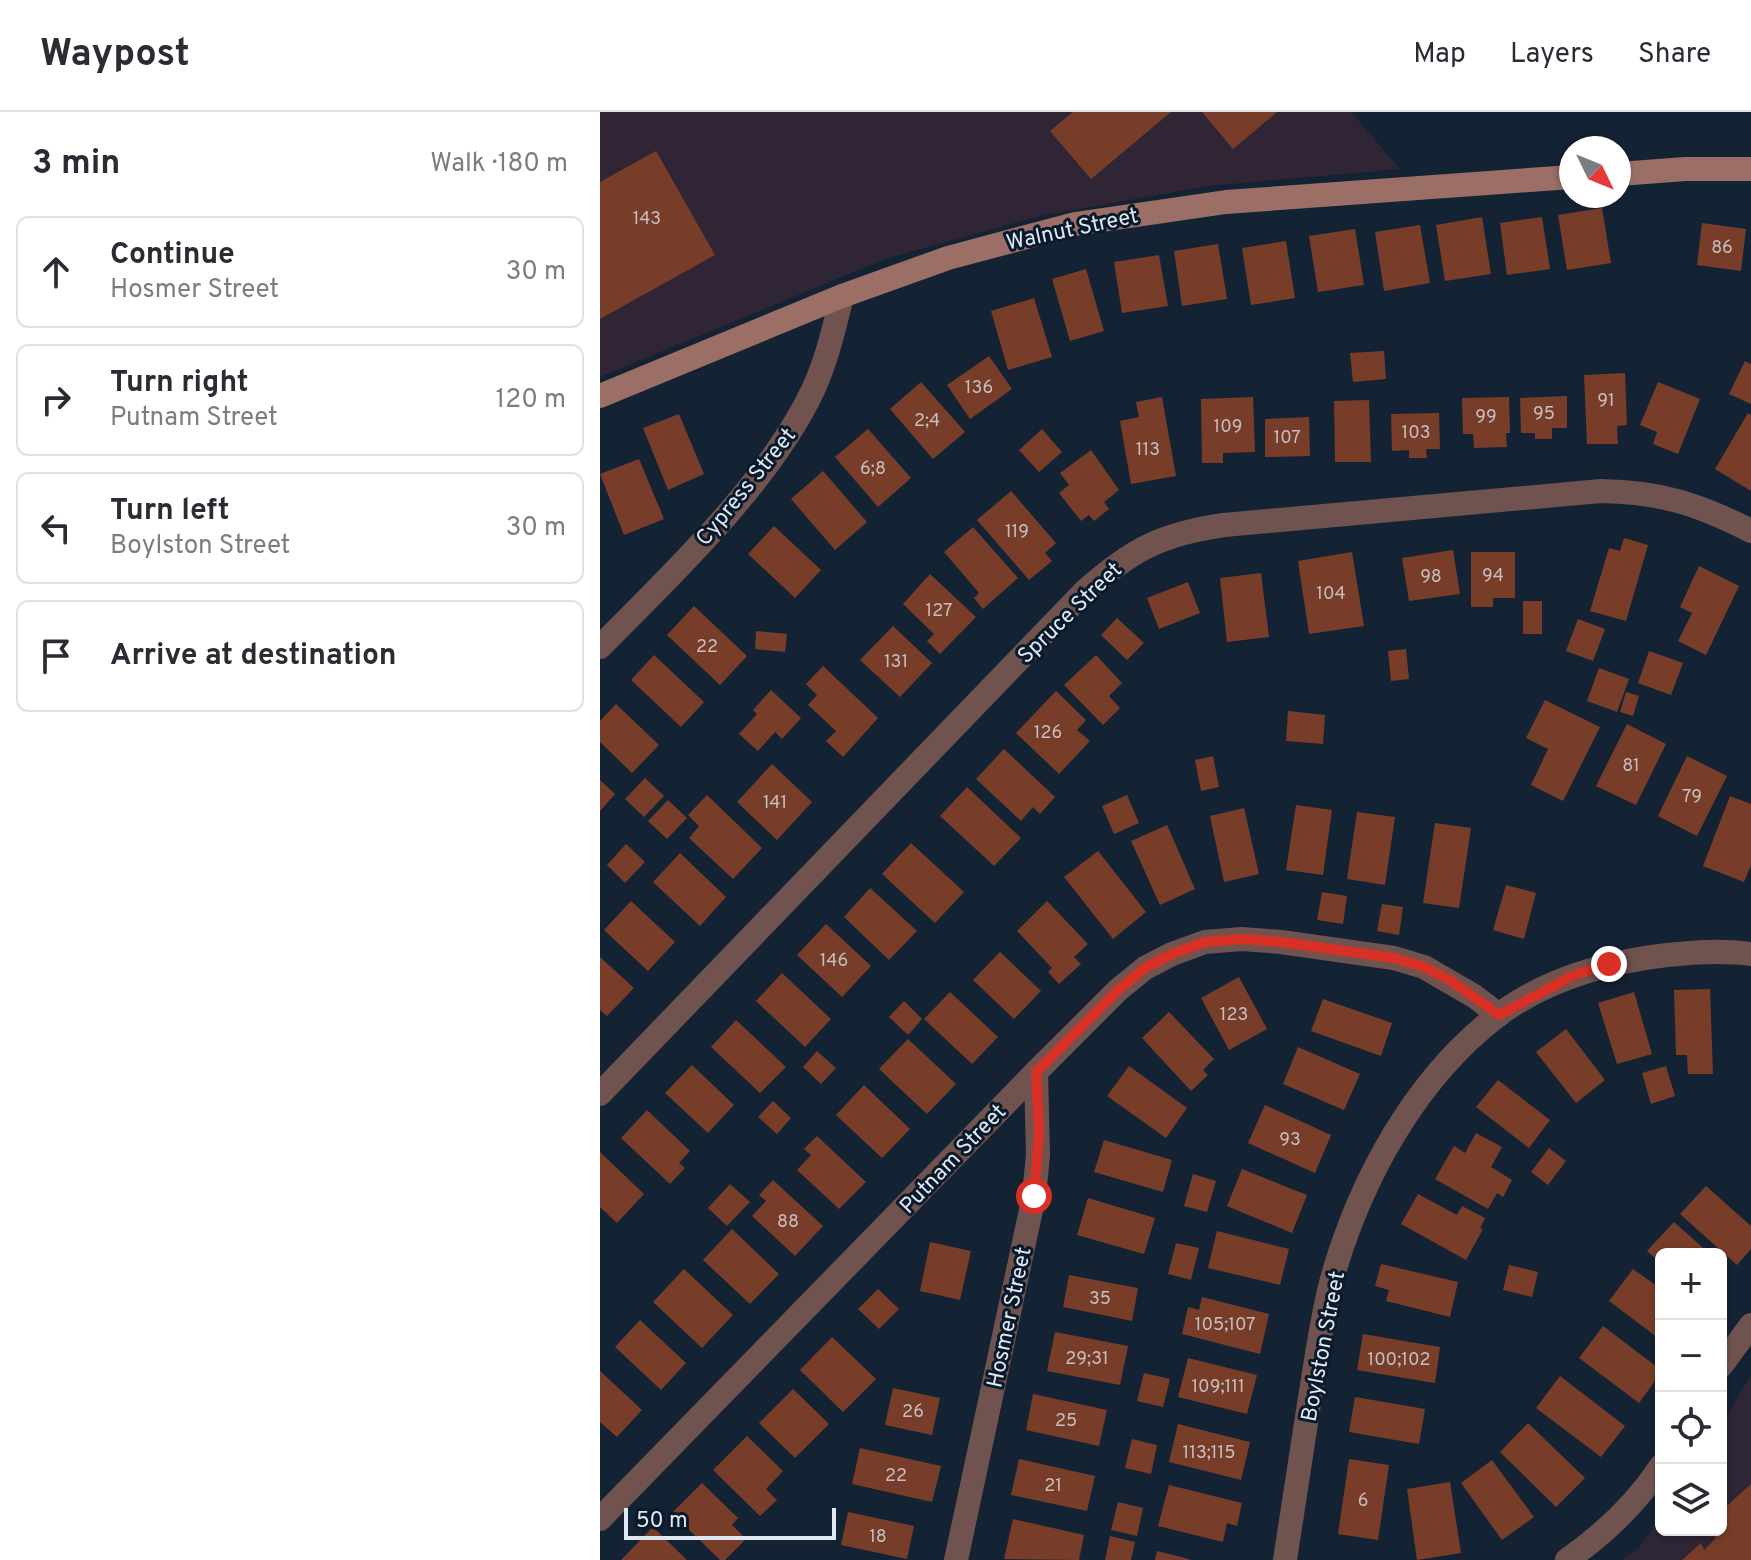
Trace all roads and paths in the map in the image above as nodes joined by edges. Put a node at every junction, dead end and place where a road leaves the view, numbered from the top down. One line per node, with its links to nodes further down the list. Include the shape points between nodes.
1 (1751, 169): 2 (street)
2 (1631, 173)
3 (1559, 178): 4 (street, Walnut Street, via 1128,214 972,251)
4 (842, 296): 5 (street, Walnut Street); 7 (street, Cypress Street, via 826,358 795,424 727,513)
5 (600, 396)
6 (1751, 531): 11 (street, Spruce Street, via 1665,496 1601,491 1224,525 1190,530 1133,552 1084,592)
7 (600, 647)
8 (1751, 954): 9 (street, Boylston Street, via 1722,950 1609,964 1574,975)
9 (1499, 1015): 10 (street, Putnam Street, via 1450,980 1394,958 1281,942 1205,942 1145,968); 17 (street, Boylston Street, via 1455,1055 1408,1113 1346,1237 1322,1323)
10 (1036, 1072): 15 (street, Putnam Street); 16 (street, Hosmer Street, via 1034,1196)
11 (600, 1094)
12 (1751, 1325): 13 (street)
13 (1727, 1358)
14 (1655, 1474): 18 (street, via 1624,1514)
15 (600, 1519)
16 (956, 1560)
17 (1285, 1560)
18 (1567, 1560)

